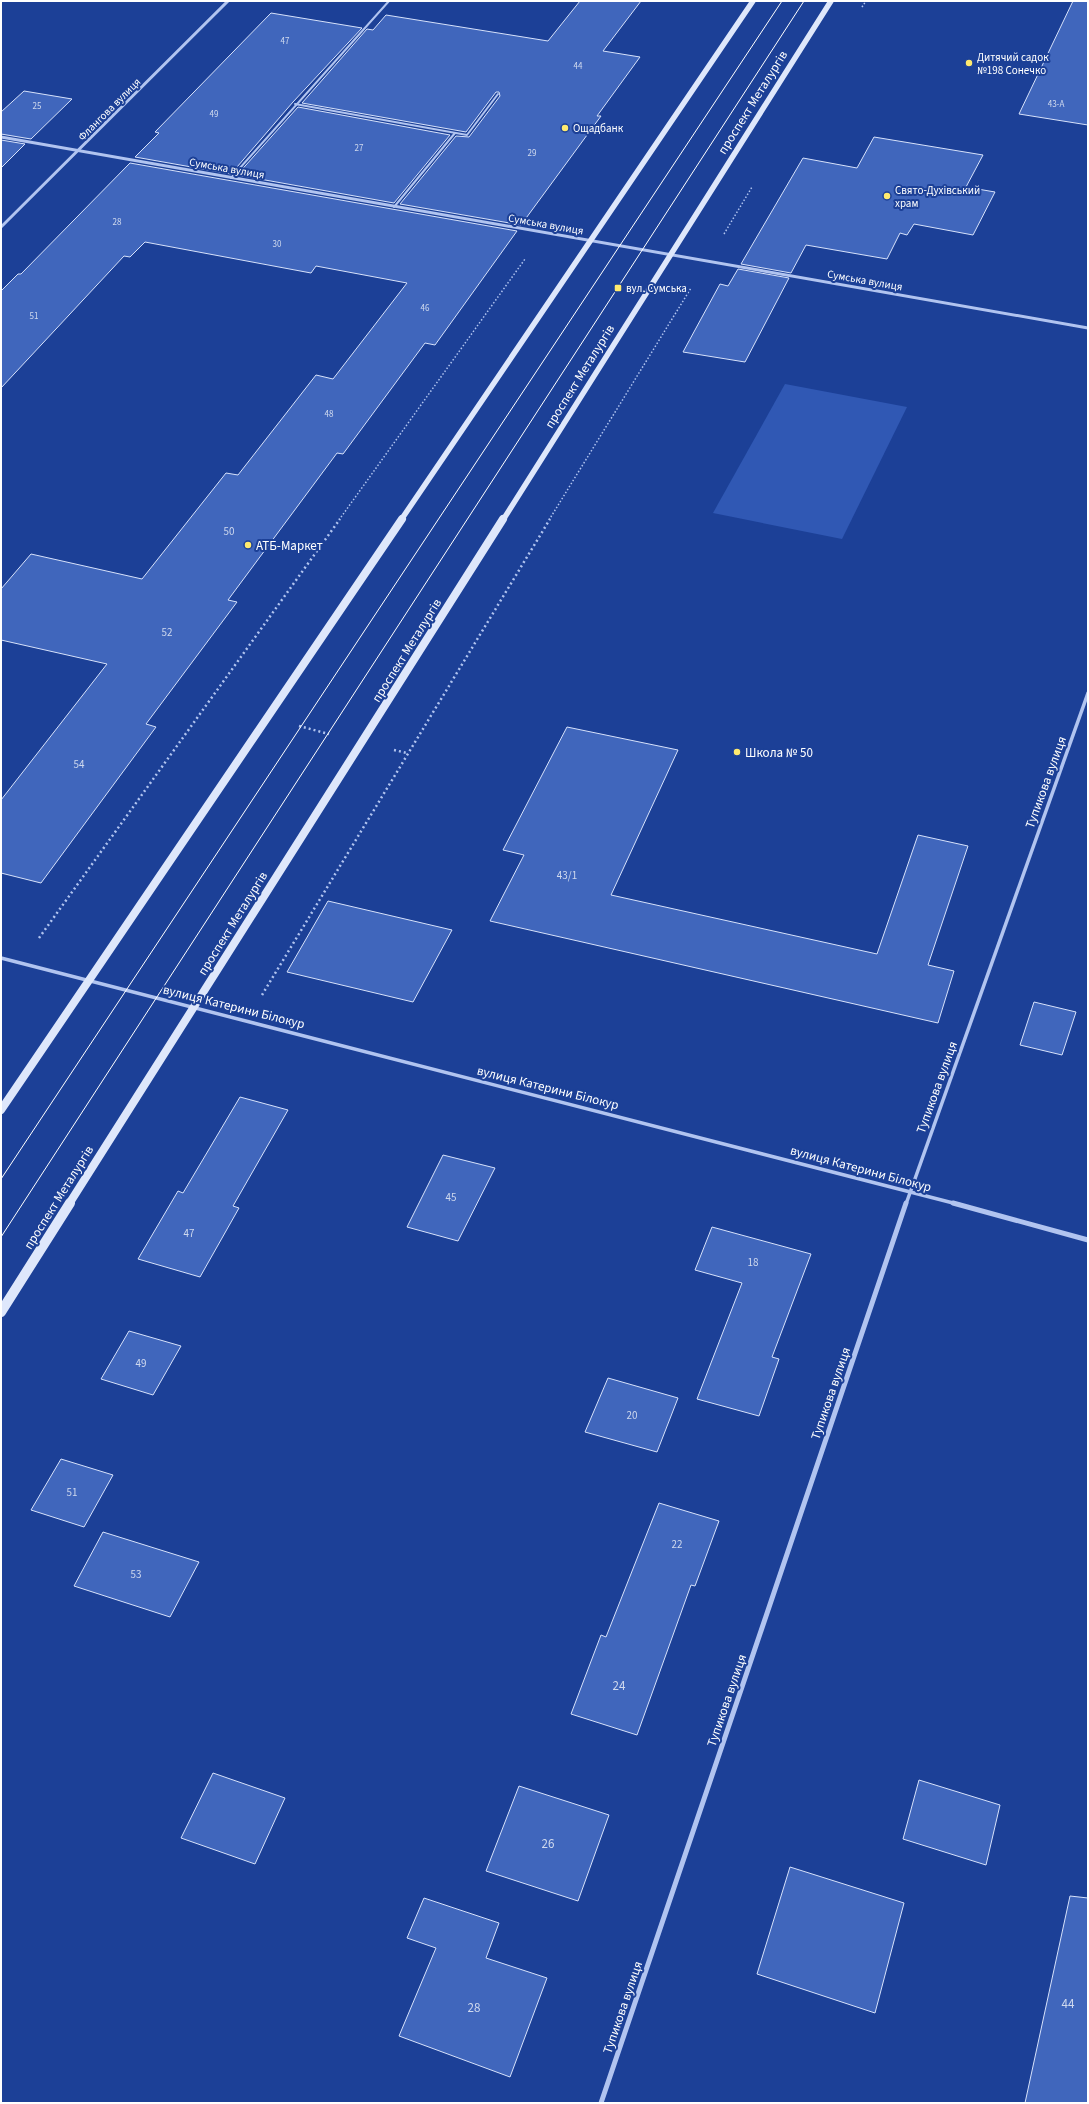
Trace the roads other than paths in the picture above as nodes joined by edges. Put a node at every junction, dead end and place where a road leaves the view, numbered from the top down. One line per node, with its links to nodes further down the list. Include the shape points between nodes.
1 (228, 1): 9 (street, Флангова вулиця)
2 (389, 1): 6 (lane)
3 (753, 1): 13 (main road)
4 (831, 1): 14 (main road, проспект Металургів)
5 (498, 94): 7 (lane, via 467,135)
6 (295, 104): 7 (lane); 10 (lane)
7 (454, 133): 11 (lane)
8 (1, 137): 9 (street, Сумська вулиця)
9 (79, 150): 10 (street, Сумська вулиця); 12 (street, Флангова вулиця)
10 (231, 178): 11 (street, Сумська вулиця)
11 (394, 207): 13 (street, Сумська вулиця)
12 (1, 228)
13 (590, 241): 14 (street, Сумська вулиця); 18 (main road)
14 (670, 255): 15 (street, Сумська вулиця); 19 (main road, проспект Металургів)
15 (1088, 328)
16 (1088, 693): 21 (street, Тупикова вулиця)
17 (1, 958): 18 (street, вулиця Катерини Білокур)
18 (89, 980): 19 (street, вулиця Катерини Білокур); 20 (main road)
19 (195, 1006): 21 (street, вулиця Катерини Білокур); 23 (main road, проспект Металургів)
20 (1, 1110)
21 (910, 1191): 22 (street, вулиця Катерини Білокур); 24 (street, Тупикова вулиця)
22 (1088, 1240)
23 (1, 1312)
24 (601, 2103)

